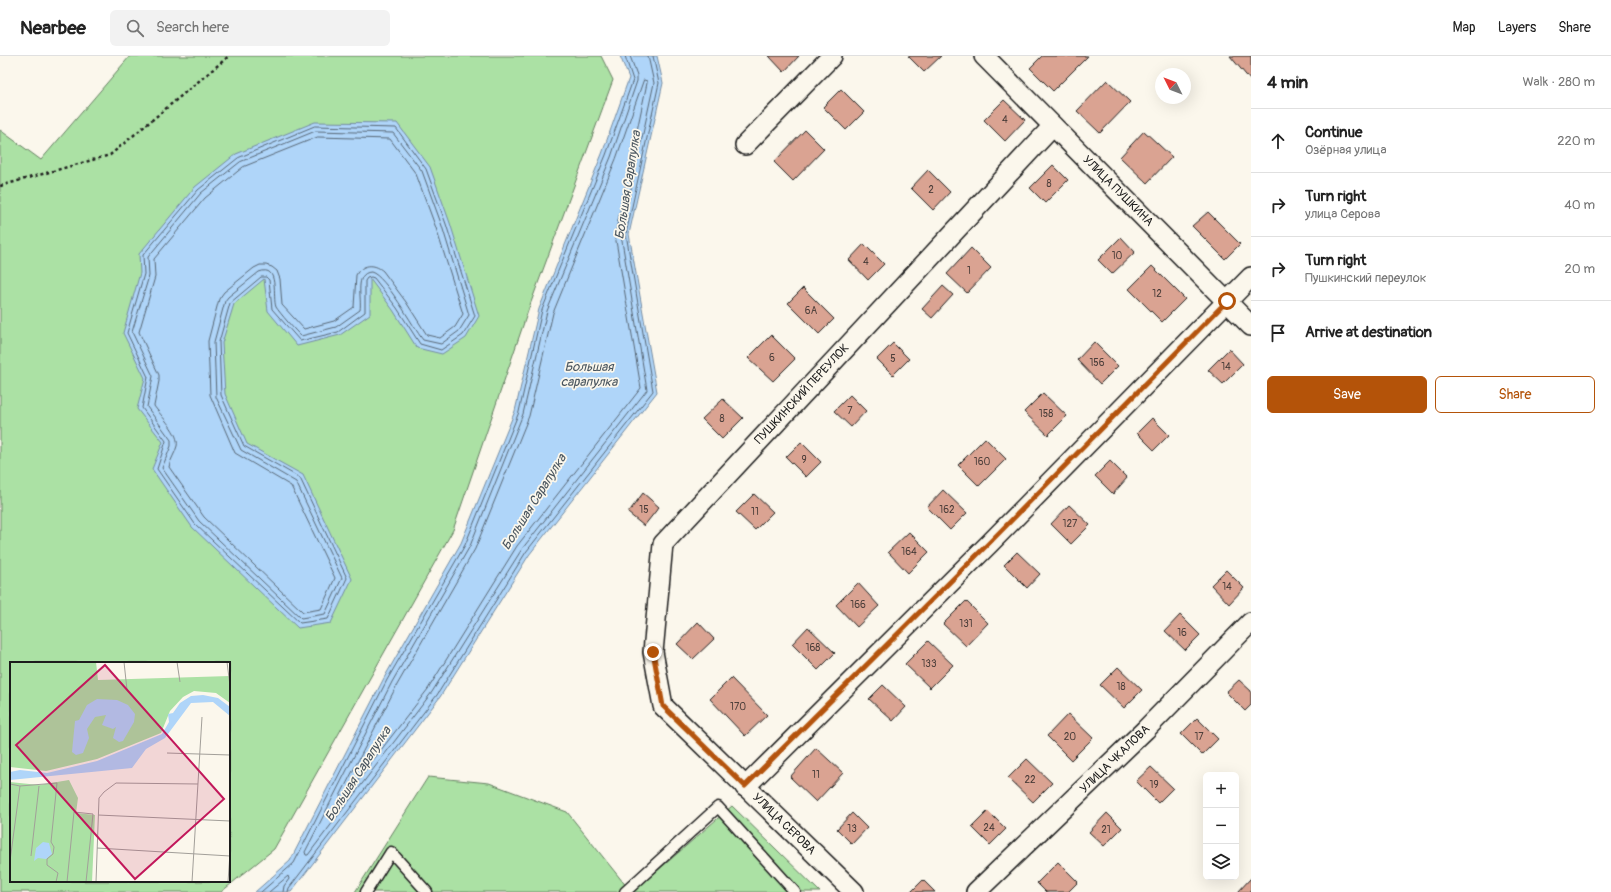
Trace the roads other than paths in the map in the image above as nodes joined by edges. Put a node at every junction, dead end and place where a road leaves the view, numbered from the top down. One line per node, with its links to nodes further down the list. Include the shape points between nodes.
1 (832, 56): 4 (street)
2 (984, 56): 3 (street, УЛИЦА ПУШКИНА)
3 (1053, 126): 6 (street, УЛИЦА ПУШКИНА); 9 (street, ПУШКИНСКИЙ ПЕРЕУЛОК, via 662,544 653,652)
4 (745, 145)
5 (1251, 277): 6 (street)
6 (1227, 301): 7 (street, УЛИЦА ПУШКИНА); 10 (street)
7 (1251, 326)
8 (1251, 622): 16 (street, УЛИЦА ЧКАЛОВА, via 1145,730)
9 (663, 706): 10 (street, УЛИЦА СЕРОВА)
10 (745, 786): 15 (street, УЛИЦА СЕРОВА)
11 (366, 892): 12 (lane, via 391,852)
12 (427, 892)
13 (625, 892): 14 (lane, via 718,807)
14 (795, 892)
15 (854, 892)
16 (976, 892)

